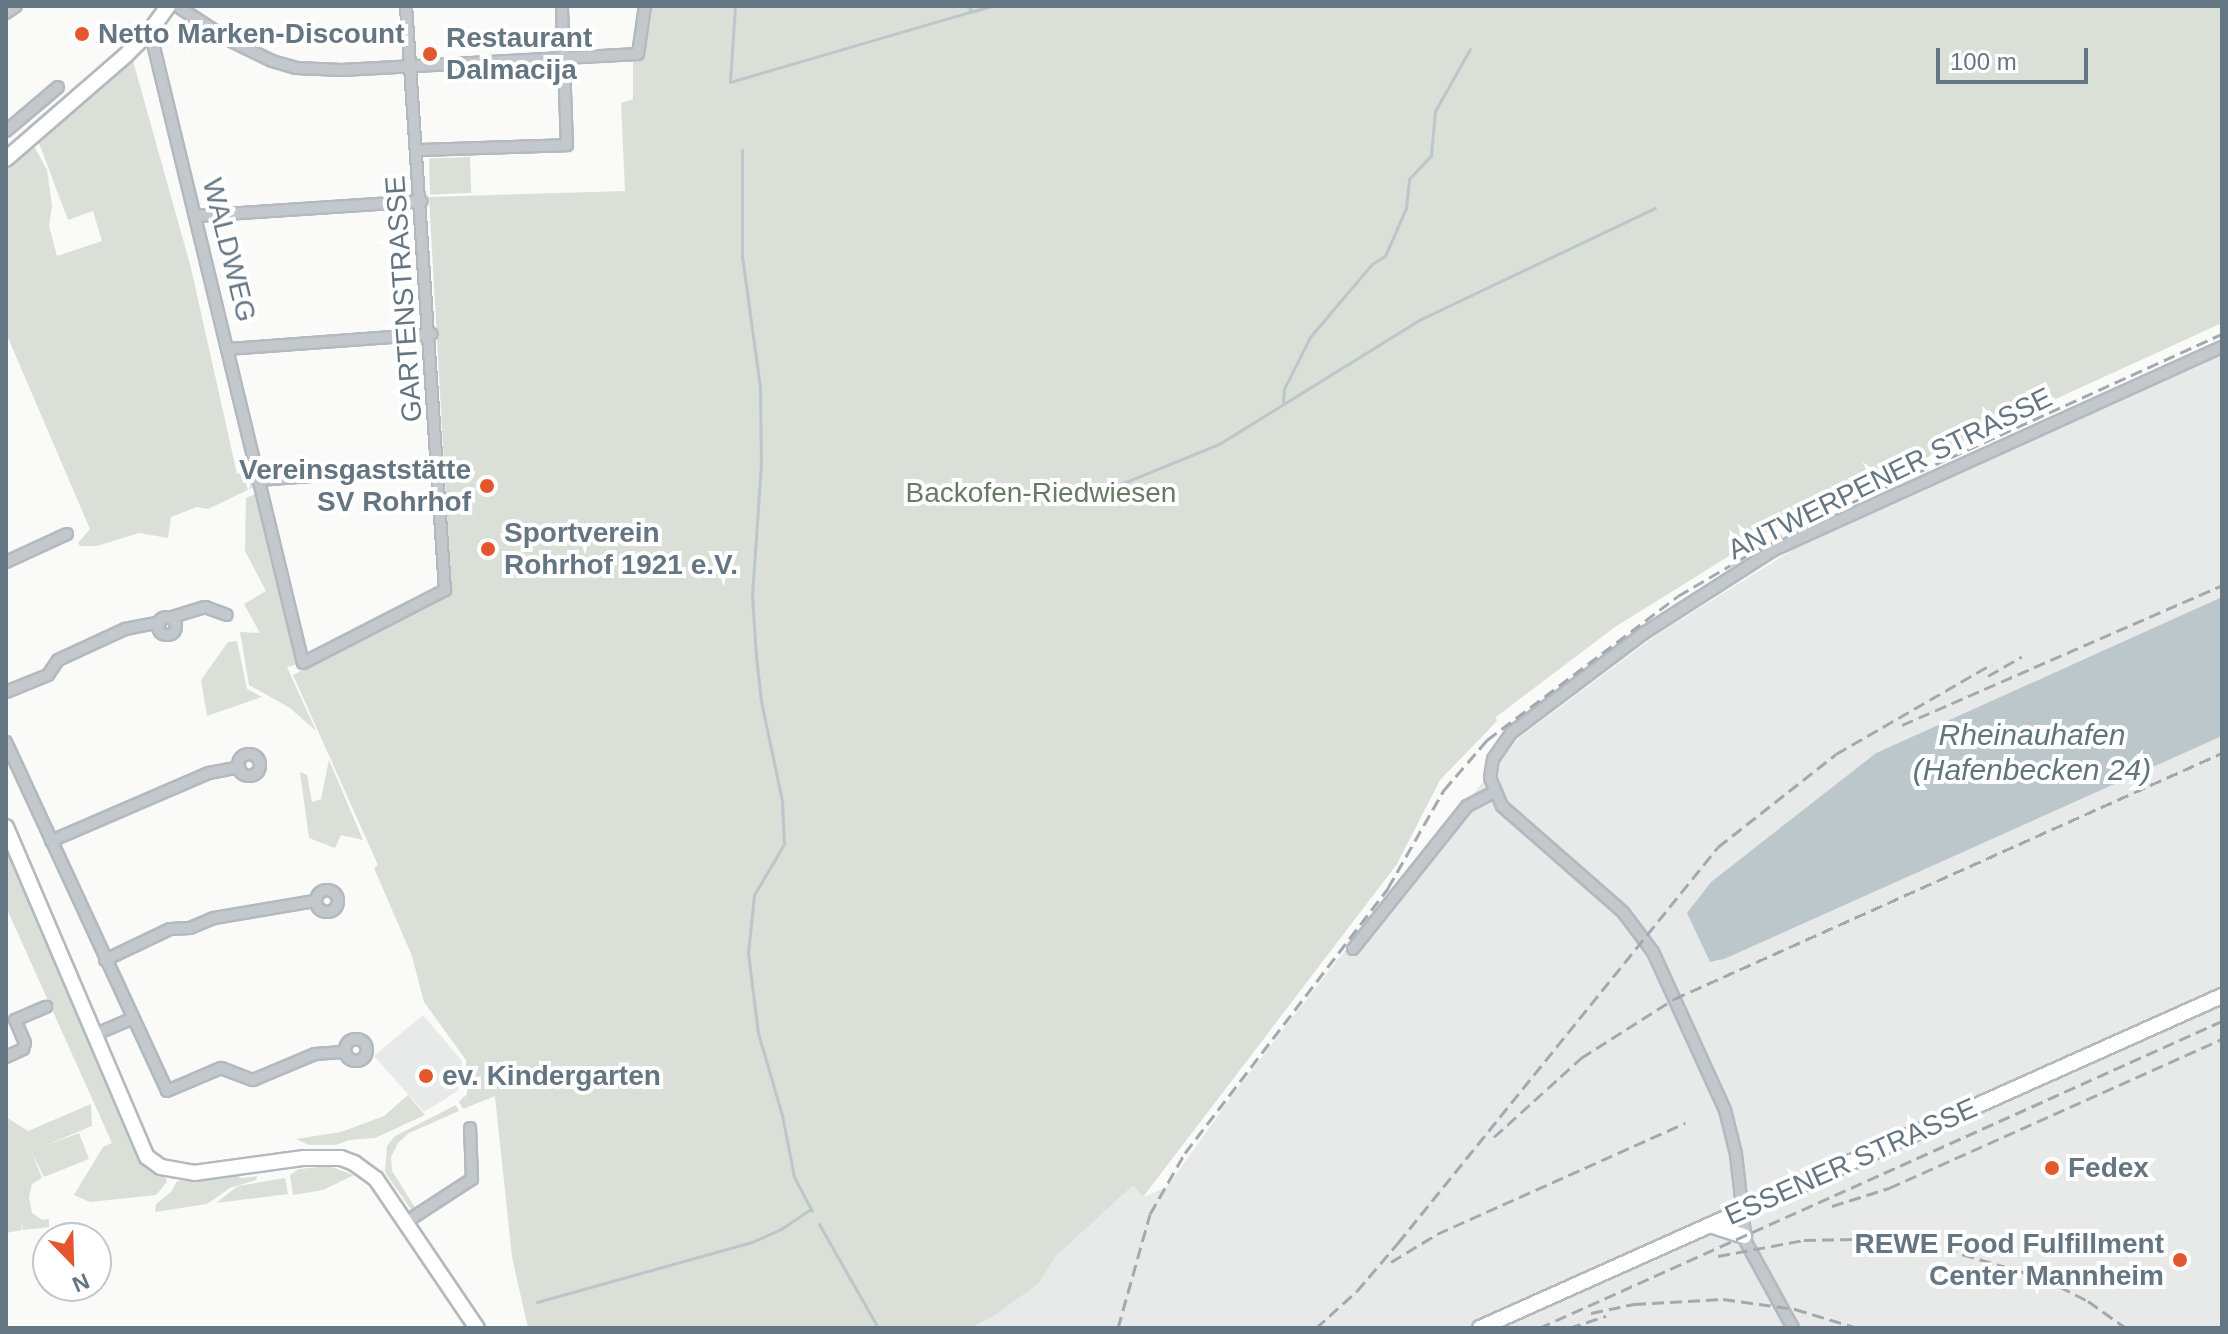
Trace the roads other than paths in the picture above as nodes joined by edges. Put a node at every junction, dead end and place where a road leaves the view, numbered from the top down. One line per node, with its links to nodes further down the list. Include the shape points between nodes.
1 (16, 6): 7 (street)
2 (168, 6): 8 (street)
3 (177, 6): 10 (street, via 253,53 296,68)
4 (406, 6): 10 (street, GARTENSTRASSE)
5 (562, 6): 9 (street)
6 (645, 6): 9 (street, via 638,54)
7 (6, 13)
8 (150, 31): 14 (street); 16 (street, WALDWEG)
9 (562, 58): 10 (street); 13 (street, via 567,145)
10 (410, 65): 13 (street, GARTENSTRASSE)
11 (58, 87): 12 (street)
12 (6, 134): 14 (street)
13 (418, 150): 15 (street, GARTENSTRASSE)
14 (10, 155)
15 (422, 201): 16 (street); 17 (street, GARTENSTRASSE)
16 (197, 216): 19 (street, WALDWEG)
17 (431, 334): 19 (street); 20 (street, GARTENSTRASSE)
18 (2222, 347): 31 (street, ANTWERPENER STRASSE, via 1815,530 1711,588 1511,733 1493,759)
19 (228, 349): 21 (street, WALDWEG)
20 (440, 466): 21 (street); 25 (street, GARTENSTRASSE, via 445,590)
21 (260, 480): 25 (street, WALDWEG)
22 (67, 534): 23 (street)
23 (6, 562)
24 (227, 615): 26 (street, via 205,607 125,629 58,660 48,675)
25 (303, 663)
26 (6, 692)
27 (6, 742): 29 (street)
28 (239, 767): 33 (street, via 209,773)
29 (19, 772): 30 (street); 33 (street)
30 (6, 778)
31 (1494, 792): 35 (street, via 1457,817); 45 (street, via 1512,816 1623,912 1647,942 1725,1110)
32 (6, 827): 41 (street)
33 (51, 841): 36 (street)
34 (315, 901): 36 (street, via 170,929)
35 (1353, 949)
36 (105, 960): 39 (street)
37 (2222, 996): 45 (street, ESSENER STRASSE)
38 (46, 1007): 40 (street)
39 (131, 1019): 41 (street); 42 (street, via 167,1091 221,1068 253,1080 315,1054)
40 (10, 1022): 43 (street, via 25,1043)
41 (96, 1034): 46 (street, via 136,1139 161,1167 194,1173 285,1159 341,1158 376,1179)
42 (346, 1052)
43 (6, 1057)
44 (470, 1128): 46 (street, via 472,1179)
45 (1741, 1211): 47 (street, ESSENER STRASSE); 48 (street)
46 (406, 1222): 49 (street)
47 (1710, 1225): 48 (street); 50 (street, ESSENER STRASSE)
48 (1744, 1236): 51 (street)
49 (477, 1328)
50 (1480, 1328)
51 (1793, 1328)

